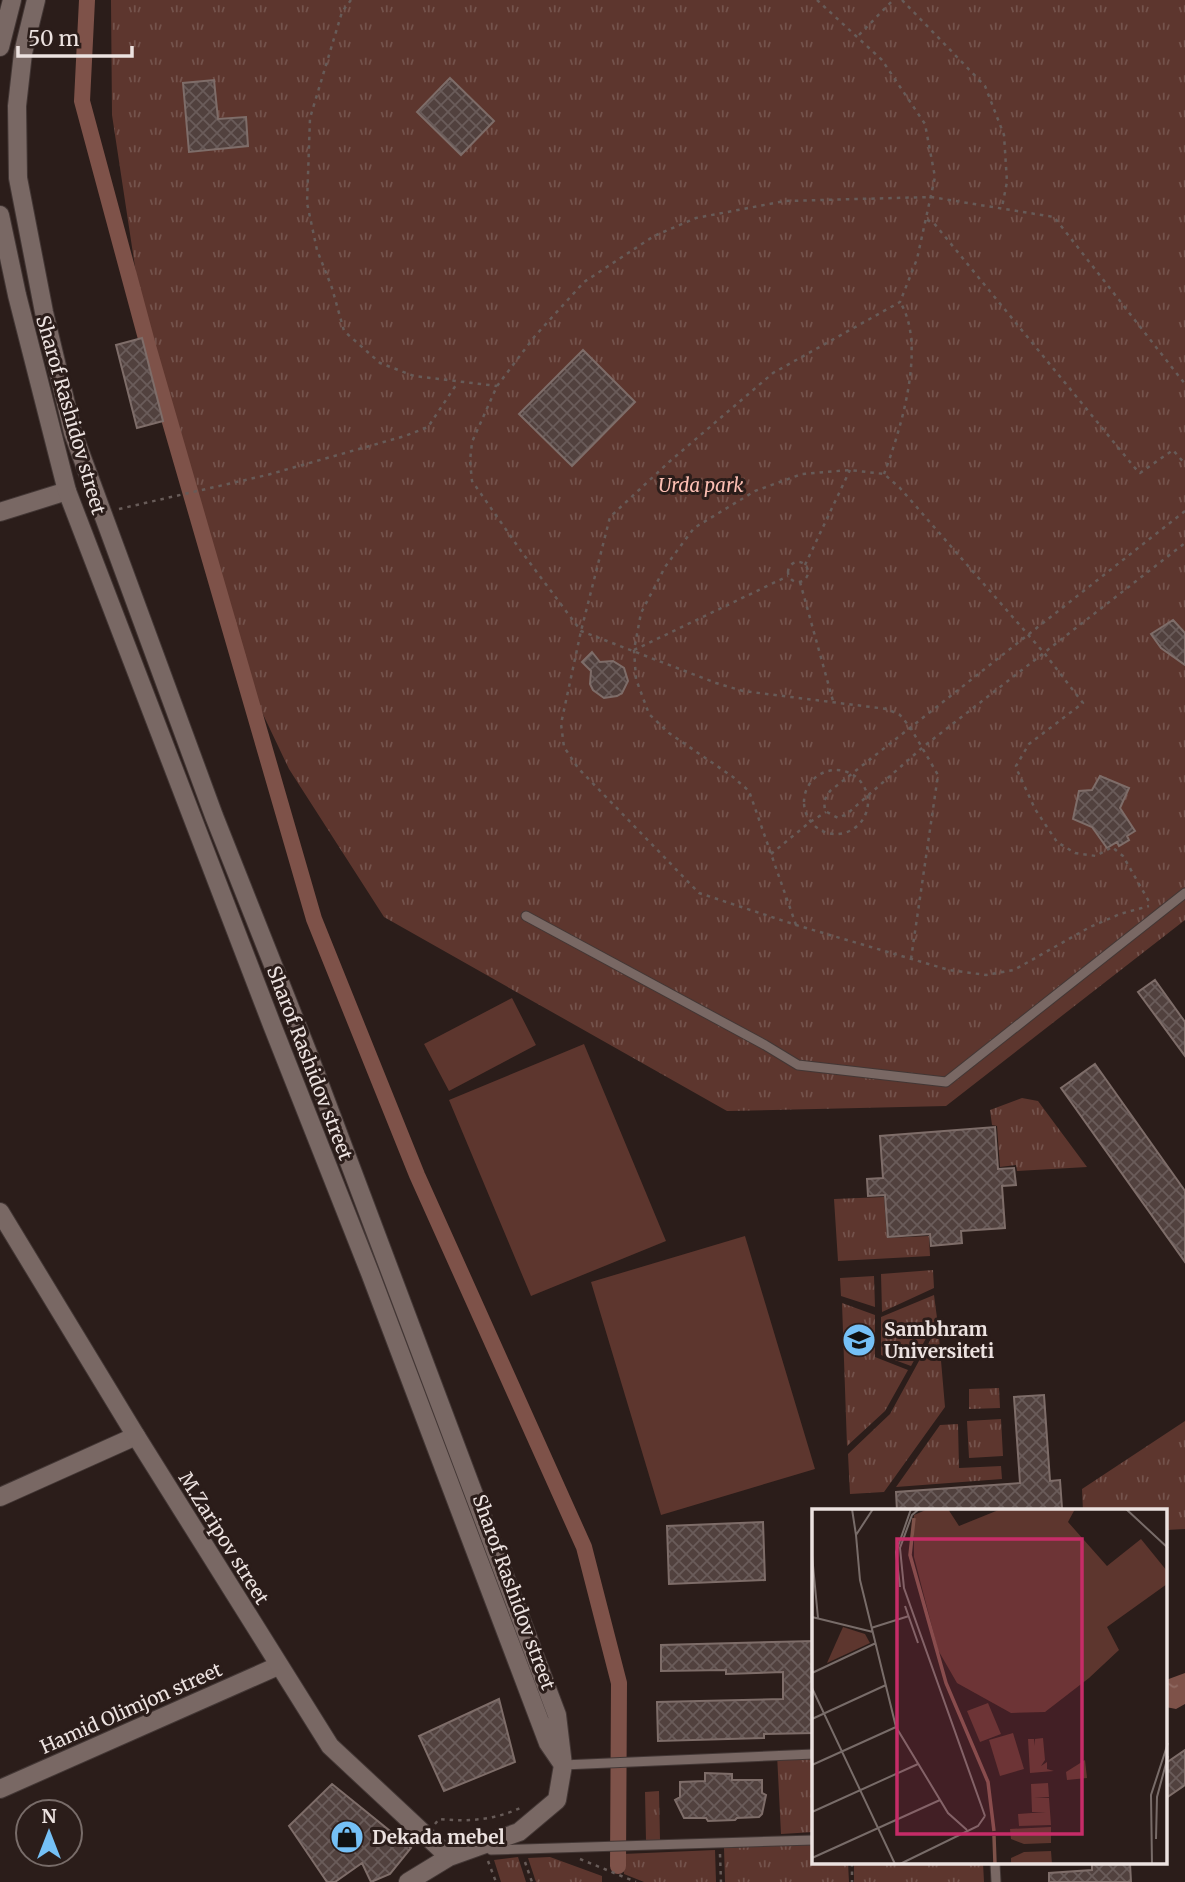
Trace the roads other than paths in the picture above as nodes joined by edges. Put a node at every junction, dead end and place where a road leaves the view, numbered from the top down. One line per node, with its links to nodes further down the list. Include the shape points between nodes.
1 (12, 0): 3 (street)
2 (36, 0): 5 (street, via 17,106 18,178 47,326 73,433)
3 (0, 47)
4 (0, 215): 6 (street, Sharof Rashidov street)
5 (91, 484): 6 (street); 15 (street, via 496,1548 557,1715)
6 (67, 491): 7 (street); 15 (street, Sharof Rashidov street, via 548,1743)
7 (0, 512)
8 (1185, 893): 9 (lane, via 946,1082 798,1065)
9 (526, 916)
10 (0, 1212): 11 (street, M.Zaripov street)
11 (136, 1436): 12 (street); 13 (street, M.Zaripov street)
12 (0, 1497)
13 (278, 1666): 16 (street, Hamid Olimjon street); 18 (street, M.Zaripov street, via 330,1746)
14 (812, 1754): 15 (lane)
15 (563, 1765): 18 (street, via 557,1800 519,1832)
16 (0, 1789)
17 (812, 1840): 18 (lane, via 521,1848)
18 (449, 1857): 20 (street)
19 (995, 1864): 21 (lane)
20 (408, 1882)
21 (996, 1882)

